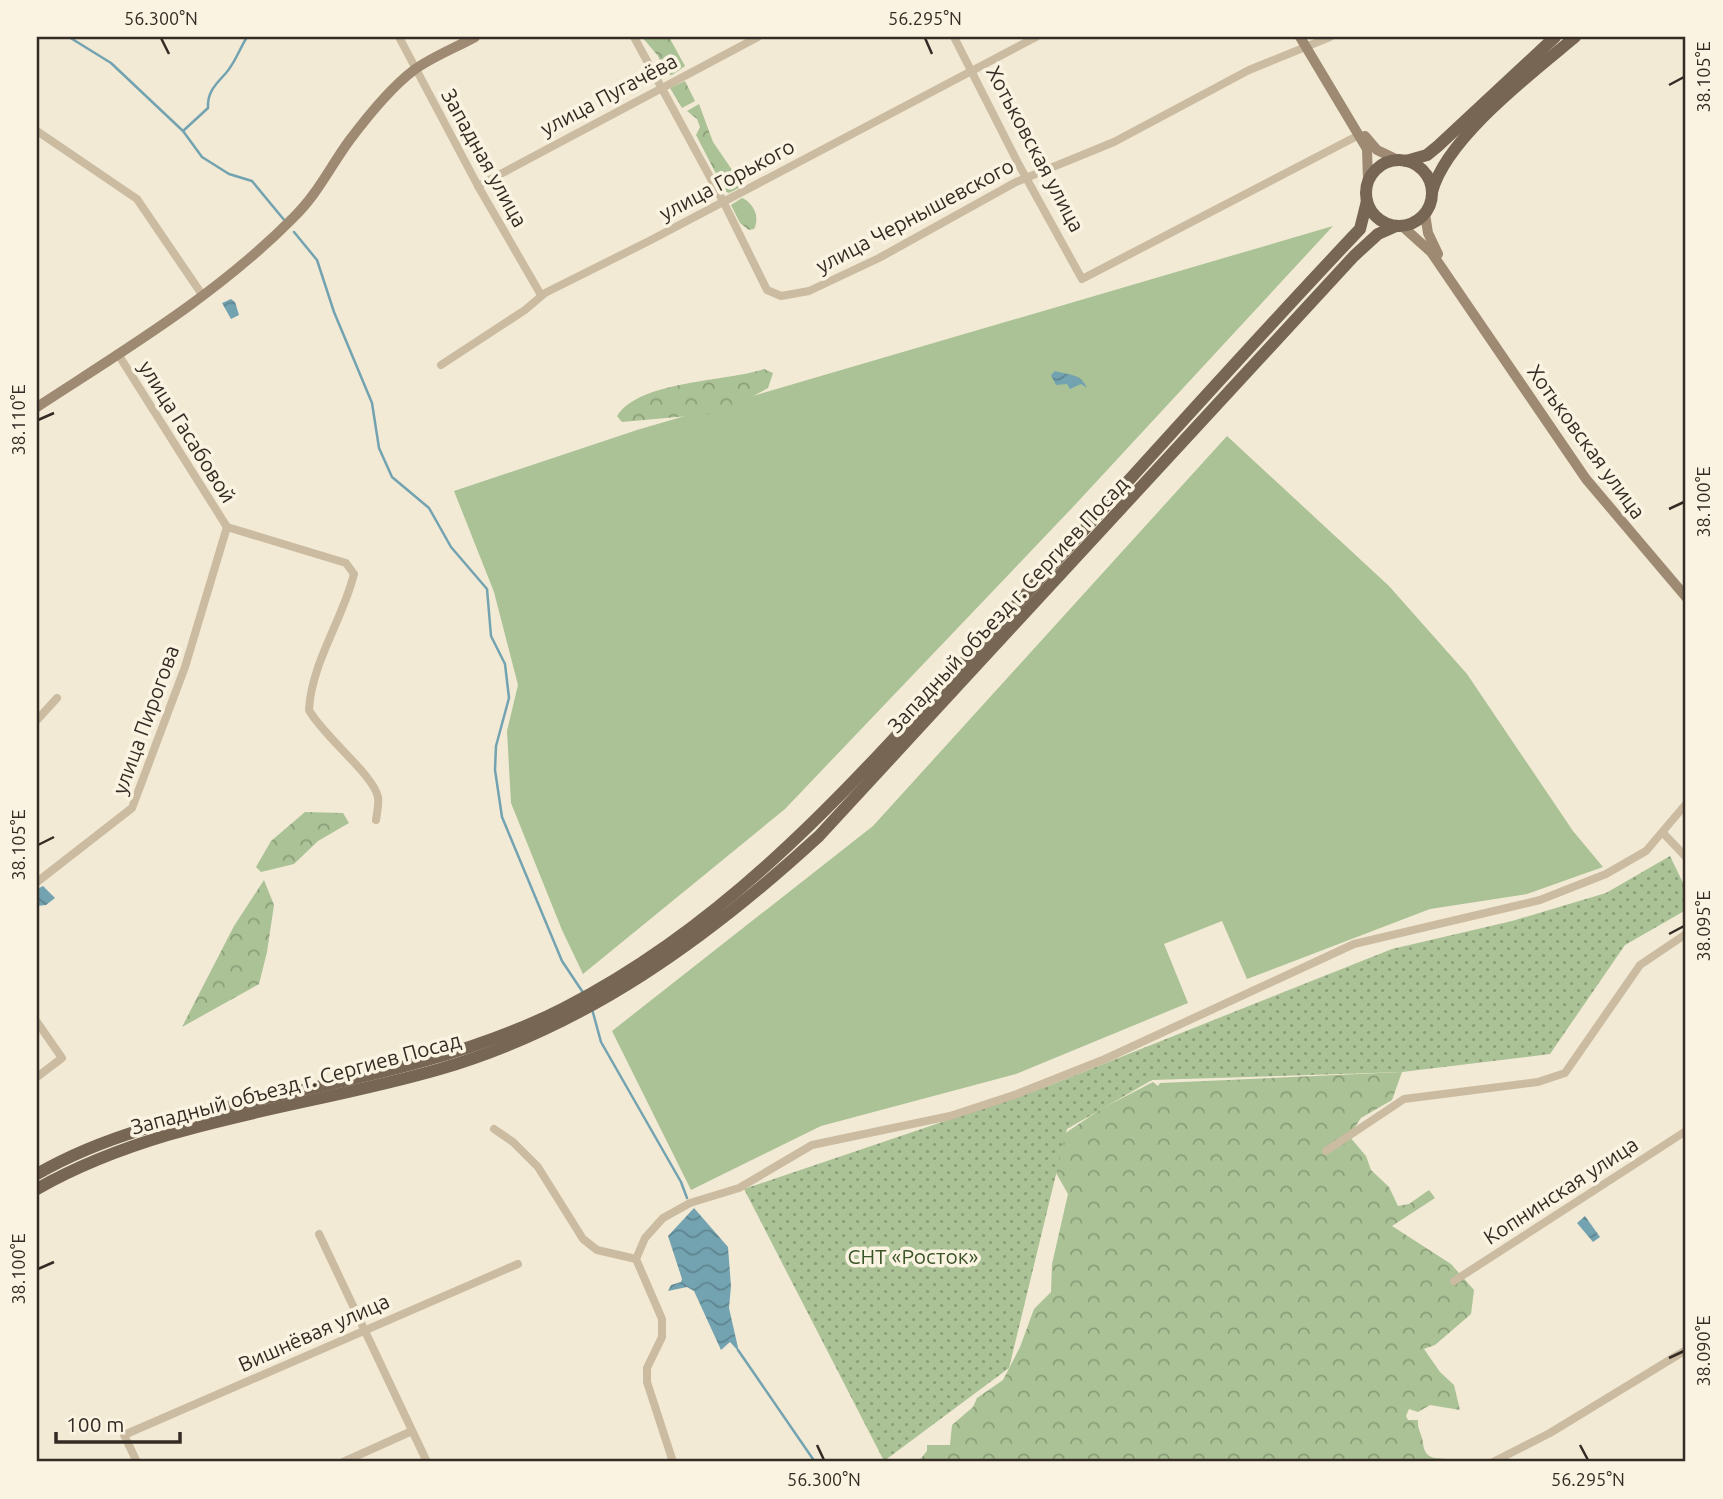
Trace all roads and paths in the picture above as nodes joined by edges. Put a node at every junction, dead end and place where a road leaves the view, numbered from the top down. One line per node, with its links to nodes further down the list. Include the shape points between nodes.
1 (399, 37): 12 (street, Западная улица)
2 (475, 37): 12 (main road)
3 (634, 37): 14 (street)
4 (758, 37): 14 (street, улица Пугачёва)
5 (954, 37): 13 (street, Хотьковская улица)
6 (1036, 37): 13 (street, улица Горького)
7 (1300, 37): 11 (main road)
8 (1330, 37): 11 (street, улица Чернышевского)
9 (1555, 37): 18 (main road, via 1427,155)
10 (1575, 37): 22 (main road, via 1454,149 1438,171)
11 (1307, 48): 15 (main road); 19 (street, улица Чернышевского, via 1250,70 1114,142)
12 (415, 70): 21 (street, Западная улица); 28 (main road, via 348,142 294,218)
13 (972, 72): 19 (street, Хотьковская улица); 23 (street, улица Горького)
14 (663, 86): 21 (street, улица Пугачёва); 23 (street)
15 (1344, 108): 17 (main road); 18 (main road, via 1377,149)
16 (37, 131): 28 (street, via 137,199)
17 (1359, 135): 19 (street, Хотьковская улица, via 1082,279); 20 (main road, via 1369,156)
18 (1402, 161): 20 (main road, via 1377,168); 22 (main road, via 1424,172)
19 (1027, 177): 23 (street, улица Чернышевского, via 879,258 809,291 780,296 767,290)
20 (1368, 180): 24 (main road)
21 (478, 186): 27 (street, Западная улица)
22 (1432, 192): 25 (main road)
23 (723, 201): 27 (street, улица Горького)
24 (1367, 201): 26 (main road, via 1379,220); 43 (main road, Западный объезд г. Сергиев Посад, via 1360,229 813,825)
25 (1425, 214): 26 (main road); 29 (main road, via 1433,245)
26 (1399, 226): 29 (main road, via 1428,248); 43 (main road, Западный объезд г. Сергиев Посад, via 1378,234 1354,256 819,836 757,893)
27 (541, 295): 31 (street, улица Горького)
28 (203, 296): 30 (main road)
29 (1464, 303): 34 (main road, Хотьковская улица, via 1586,479)
30 (118, 354): 32 (main road); 33 (street, улица Гасабовой)
31 (441, 365)
32 (37, 407)
33 (227, 527): 38 (street, via 346,563 354,574 309,710 370,781 378,797); 41 (street, улица Пирогова, via 186,667 132,808)
34 (1686, 597)
35 (57, 698): 36 (street)
36 (37, 720)
37 (1686, 804): 39 (street)
38 (376, 820)
39 (1664, 834): 40 (street); 53 (street, via 1646,851 1606,874 1540,900 1354,944 1105,1059 1017,1094 950,1116 812,1145 739,1188 690,1203 663,1218 645,1238)
40 (1686, 857)
41 (37, 882)
42 (1686, 934): 49 (street, via 1640,965 1565,1073 1538,1082 1404,1099)
43 (624, 982): 44 (main road)
44 (565, 1014): 50 (main road, Западный объезд г. Сергиев Посад, via 438,1057 141,1129 88,1148); 51 (main road, Западный объезд г. Сергиев Посад, via 442,1068 139,1143 68,1171)
45 (37, 1022): 46 (street, via 62,1058)
46 (37, 1077)
47 (494, 1129): 53 (street, via 538,1167 583,1239 597,1250)
48 (1686, 1131): 55 (street, Копнинская улица)
49 (1326, 1151)
50 (37, 1174)
51 (37, 1189)
52 (319, 1234): 56 (street)
53 (636, 1259): 62 (street, via 662,1319 662,1337 647,1368 647,1382)
54 (519, 1264): 56 (street, Вишнёвая улица)
55 (1454, 1281)
56 (364, 1329): 58 (street); 59 (street, Вишнёвая улица, via 124,1435)
57 (1686, 1350): 63 (street, via 1550,1433)
58 (412, 1431): 60 (street); 61 (street)
59 (136, 1462)
60 (343, 1462)
61 (427, 1462)
62 (673, 1462)
63 (1493, 1462)

